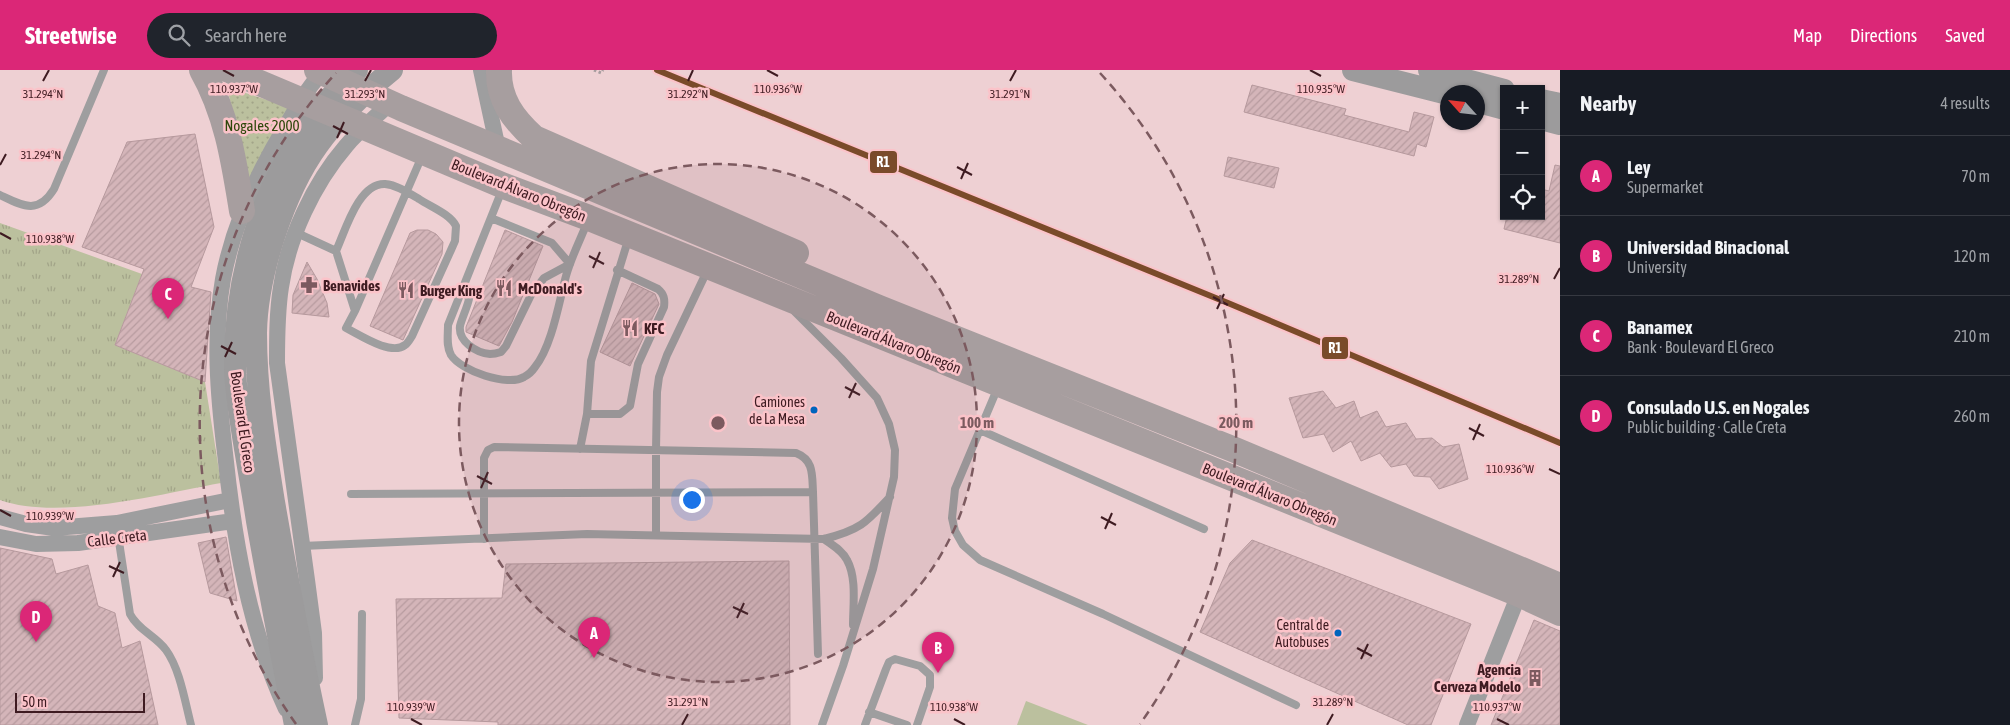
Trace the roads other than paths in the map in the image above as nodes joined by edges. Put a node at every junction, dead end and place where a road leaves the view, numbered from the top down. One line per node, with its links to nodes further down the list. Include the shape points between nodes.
1 (104, 70): 27 (lane, via 46,201 41,205 25,205)
2 (202, 70): 28 (highway, via 226,124)
3 (229, 70): 15 (highway, Boulevard Álvaro Obregón)
4 (392, 70): 64 (main road, Boulevard El Greco, via 365,92 318,146 296,181 262,276 256,331 258,396)
5 (480, 70): 23 (street)
6 (499, 70): 39 (highway, via 502,95 510,112 534,138 833,271)
7 (1353, 70): 13 (main road)
8 (1429, 70): 10 (main road)
9 (333, 73): 15 (street); 17 (highway, Boulevard Álvaro Obregón); 64 (main road, Boulevard El Greco, via 324,103 302,131 255,228 243,275 236,324 234,370 240,416)
10 (1471, 85)
11 (1485, 88): 12 (main road)
12 (1500, 90)
13 (1440, 92)
14 (1485, 94): 19 (main road)
15 (302, 100): 22 (highway, Boulevard Álvaro Obregón); 28 (street, via 253,185)
16 (1545, 101): 18 (main road)
17 (390, 104): 22 (street); 23 (highway, Boulevard Álvaro Obregón)
18 (1560, 104)
19 (1500, 106)
20 (1545, 120): 21 (main road)
21 (1560, 124)
22 (365, 127): 24 (highway, Boulevard Álvaro Obregón); 31 (street, via 346,146 327,174 304,210)
23 (498, 149): 39 (highway, Boulevard Álvaro Obregón)
24 (424, 152): 25 (highway, Boulevard Álvaro Obregón); 26 (lane)
25 (504, 186): 29 (lane); 30 (highway, Boulevard Álvaro Obregón)
26 (406, 192): 33 (lane, via 384,184 369,188 360,198); 40 (lane); 40 (lane, via 454,222 456,232 451,250 412,336 404,346 393,349 379,345 346,328)
27 (0, 195)
28 (242, 212): 51 (street, via 223,279 218,325 219,399)
29 (491, 218): 34 (lane, via 552,243); 37 (lane)
30 (589, 218): 32 (highway, Boulevard Álvaro Obregón); 34 (lane)
31 (297, 233): 33 (lane); 61 (street, via 281,285 277,363)
32 (630, 234): 35 (highway, Boulevard Álvaro Obregón); 36 (lane)
33 (336, 251): 40 (lane)
34 (570, 264): 37 (lane, via 544,278 530,295 501,352 490,354 474,349 461,335 460,326 469,300); 37 (lane, via 550,335 536,366 524,377 512,380 495,379 464,367 452,356 447,345 448,325)
35 (709, 267): 38 (highway, Boulevard Álvaro Obregón); 45 (lane, via 660,376)
36 (618, 270): 42 (lane, via 592,361); 42 (lane, via 658,289 665,301 664,306 638,364 630,406 620,414)
37 (463, 287)
38 (780, 296): 41 (highway, Boulevard Álvaro Obregón); 50 (lane, via 877,398 890,424 895,450)
39 (880, 308): 62 (highway, Boulevard Álvaro Obregón, via 1235,450)
40 (354, 311)
41 (999, 385): 43 (lane); 63 (highway, Boulevard Álvaro Obregón)
42 (587, 414): 44 (lane)
43 (980, 430): 54 (lane); 69 (lane, via 955,489 952,506 955,531 963,545 980,560)
44 (580, 449): 45 (lane); 49 (lane, via 491,448 484,458)
45 (656, 450): 46 (lane, via 796,453 809,462); 47 (lane)
46 (813, 492): 47 (lane); 58 (lane)
47 (656, 493): 49 (lane); 56 (lane)
48 (351, 494): 49 (lane)
49 (483, 495): 60 (lane)
50 (890, 496): 59 (lane, via 862,525 844,534); 67 (lane)
51 (230, 500): 53 (street); 55 (street, Calle Creta)
52 (0, 517): 55 (street, Calle Creta, via 54,528)
53 (233, 521): 55 (street, Calle Creta); 71 (street, via 248,594 272,679)
54 (1204, 529)
55 (118, 531): 57 (street, Calle Creta, via 78,543 36,544); 72 (lane, via 130,614 134,622 167,651 174,664)
56 (656, 535): 58 (lane); 60 (lane, via 587,534)
57 (0, 537)
58 (814, 538): 59 (lane); 68 (lane)
59 (824, 538): 67 (lane, via 841,551 850,568)
60 (484, 539): 61 (lane)
61 (302, 546): 71 (street, via 314,633)
62 (1560, 586)
63 (1519, 594): 65 (highway, Boulevard Álvaro Obregón); 78 (street)
64 (281, 601): 71 (main road, Boulevard El Greco)
65 (1560, 613)
66 (362, 614): 73 (lane, via 361,699)
67 (853, 634): 74 (lane)
68 (818, 654)
69 (1296, 705)
70 (869, 712): 75 (lane); 76 (lane); 77 (lane, via 890,662 898,659 920,666 930,676 930,687)
71 (305, 723)
72 (191, 725)
73 (355, 725)
74 (822, 725)
75 (866, 725)
76 (907, 725)
77 (917, 725)
78 (1467, 725)

